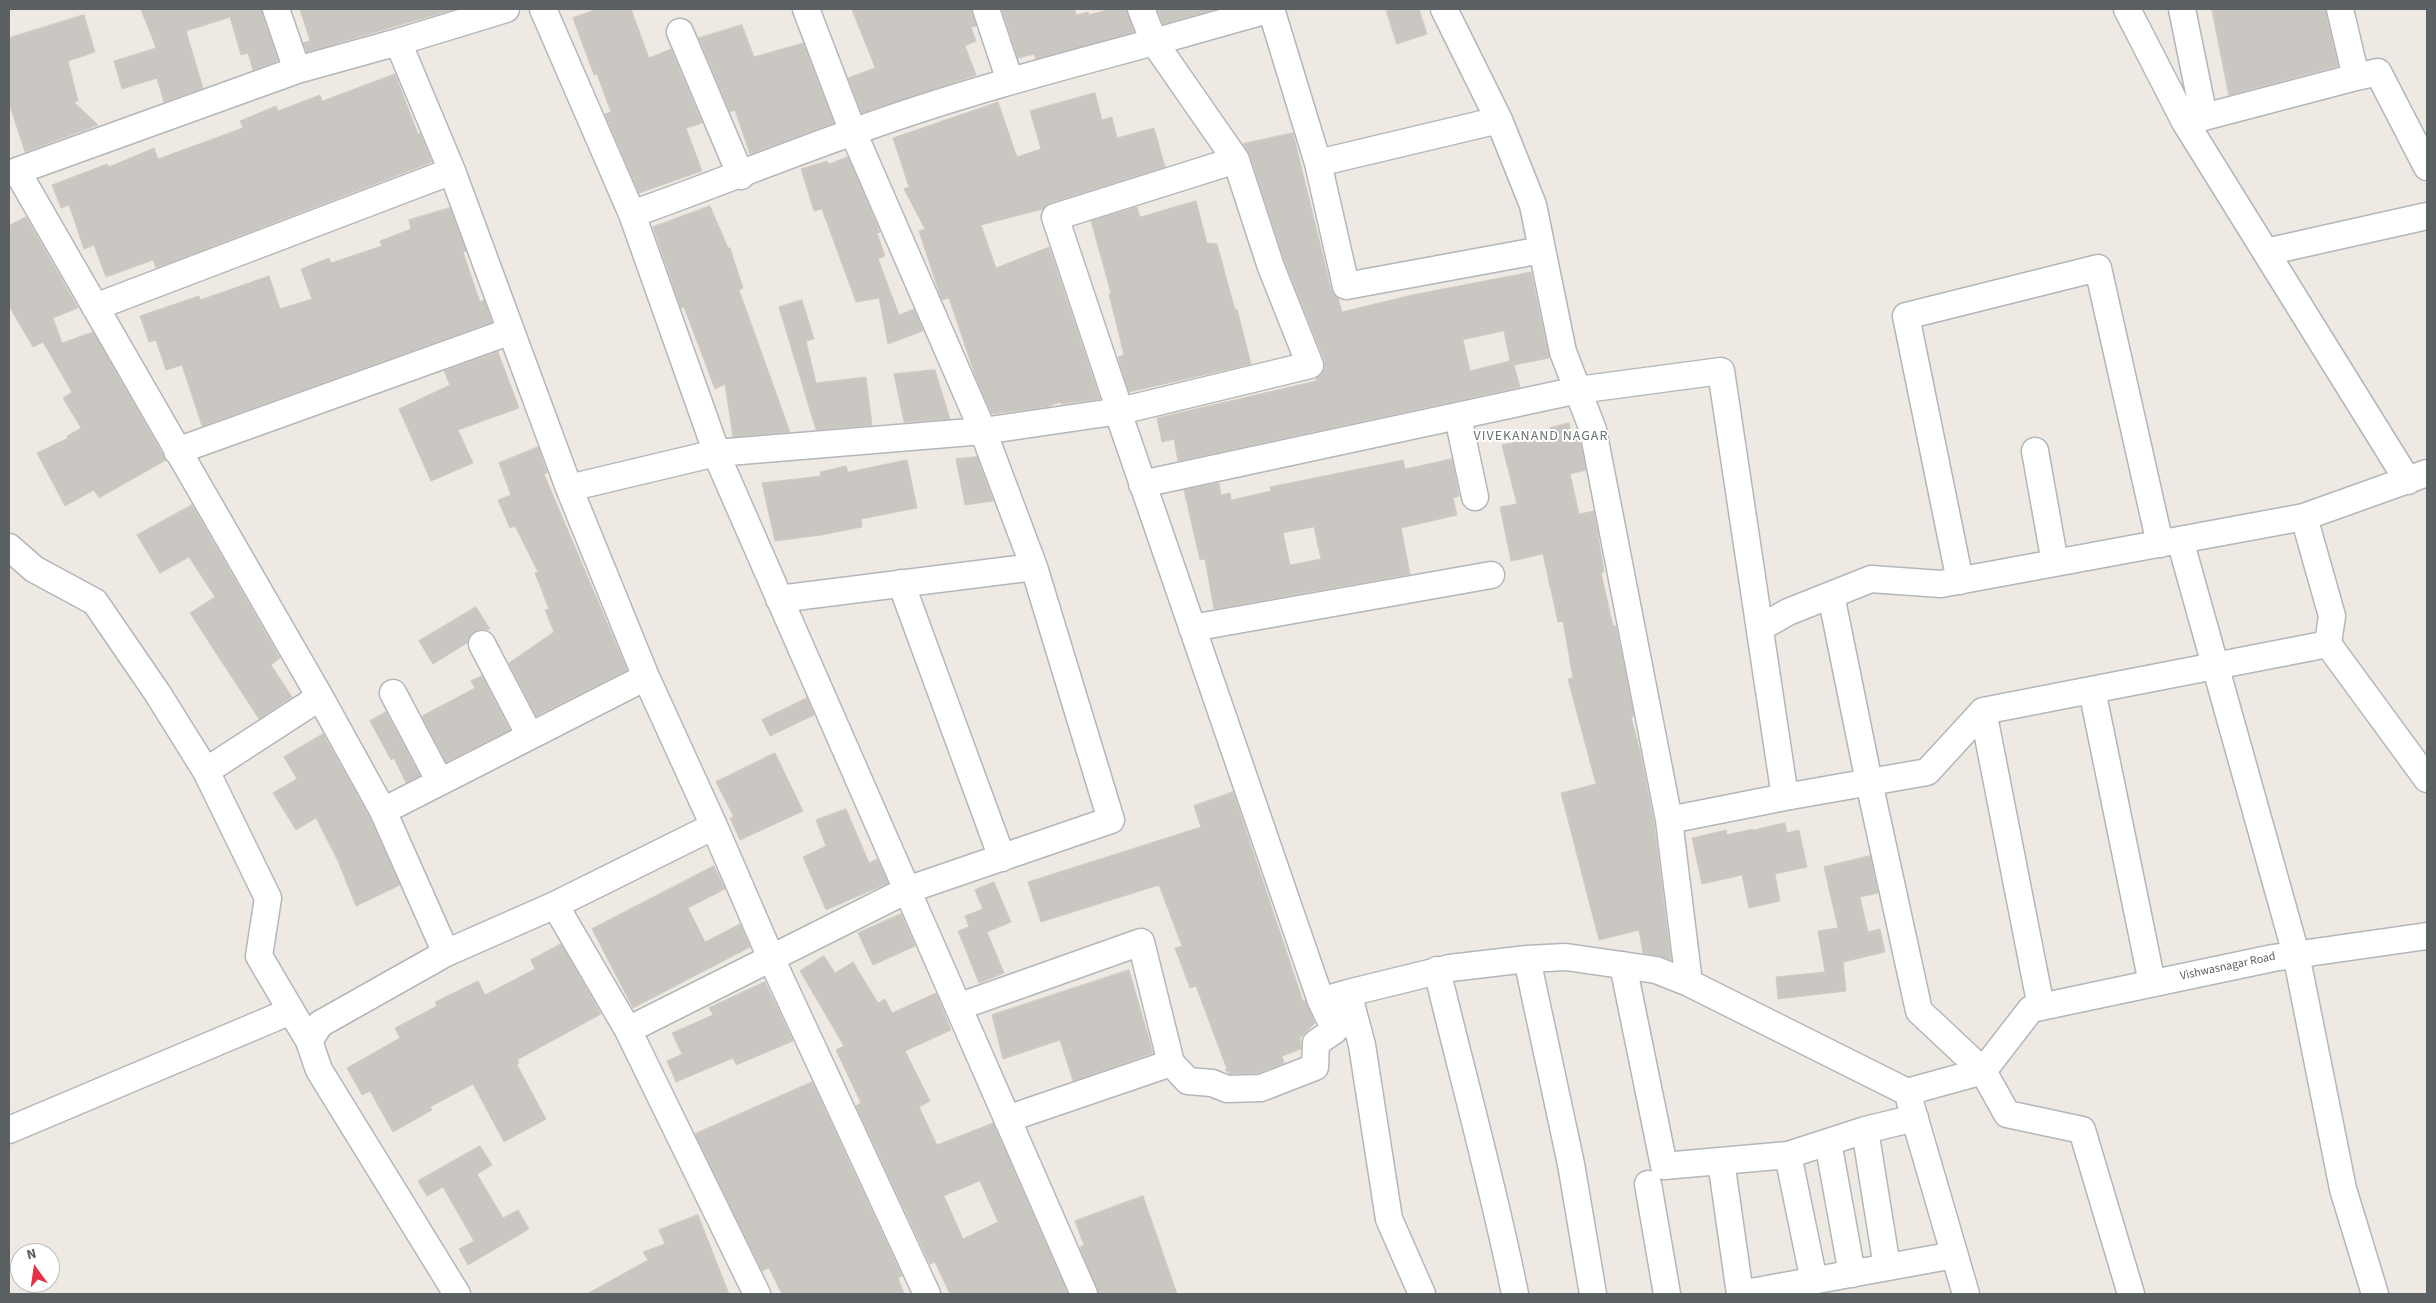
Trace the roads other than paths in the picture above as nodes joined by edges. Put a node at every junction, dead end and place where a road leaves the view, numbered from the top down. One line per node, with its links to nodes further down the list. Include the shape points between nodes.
1 (276, 9): 15 (street)
2 (506, 9): 13 (street)
3 (543, 9): 26 (street)
4 (806, 9): 20 (street)
5 (986, 9): 17 (street)
6 (1141, 9): 14 (street)
7 (1271, 9): 14 (street); 22 (street)
8 (1444, 9): 19 (street)
9 (2127, 9): 18 (street)
10 (2182, 9): 18 (street)
11 (2340, 9): 16 (street)
12 (680, 32): 25 (street)
13 (398, 42): 15 (street); 24 (street)
14 (1154, 42): 17 (street); 21 (street)
15 (297, 70): 30 (street, via 17,171)
16 (2356, 77): 18 (street); 23 (street, via 2378,72)
17 (1010, 81): 20 (street)
18 (2194, 119): 29 (street)
19 (1499, 120): 22 (street); 28 (street, via 1533,205)
20 (853, 132): 25 (street); 35 (street)
21 (1236, 160): 33 (street, via 1055,216); 33 (street, via 1271,267 1310,365)
22 (1318, 163): 28 (street, via 1346,286)
23 (2427, 167)
24 (452, 171): 30 (street); 31 (street)
25 (741, 176): 26 (street)
26 (632, 214): 38 (street)
27 (2427, 216): 29 (street)
28 (1542, 250): 32 (street, via 1563,352)
29 (2266, 252): 39 (street)
30 (95, 307): 36 (street)
31 (511, 332): 36 (street); 41 (street)
32 (1578, 390): 34 (street); 54 (street, via 1720,371); 70 (street, via 1593,430)
33 (1120, 411): 35 (street); 40 (street)
34 (1458, 417): 40 (street); 42 (street)
35 (982, 431): 38 (street); 47 (street)
36 (177, 451): 61 (street)
37 (2035, 451): 46 (street)
38 (716, 453): 41 (street); 52 (street)
39 (2417, 477): 43 (street)
40 (1142, 484): 53 (street)
41 (569, 488): 58 (street)
42 (1475, 497)
43 (2304, 518): 44 (street); 56 (street, via 2332,616)
44 (2170, 542): 46 (street); 49 (street, via 2098,268 1906,316); 57 (street)
45 (9, 547): 64 (street, via 34,569 95,602)
46 (2055, 564): 49 (street)
47 (1034, 567): 50 (street); 72 (street, via 1112,820)
48 (1491, 576): 53 (street)
49 (1960, 581): 51 (street, via 1941,584 1871,579)
50 (901, 583): 52 (street); 72 (street)
51 (1831, 595): 54 (street, via 1788,612); 67 (street)
52 (780, 599): 73 (street)
53 (1192, 628): 85 (street)
54 (1760, 628): 68 (street)
55 (482, 644): 63 (street)
56 (2328, 644): 57 (street); 65 (street)
57 (2216, 666): 59 (street); 77 (street)
58 (646, 677): 63 (street); 71 (street)
59 (2092, 690): 62 (street); 83 (street)
60 (393, 693): 66 (street)
61 (320, 696): 64 (street); 69 (street)
62 (1983, 712): 67 (street, via 1927,772); 87 (street)
63 (530, 736): 66 (street)
64 (206, 771): 88 (street, via 268,898 259,956)
65 (2427, 778)
66 (440, 782): 69 (street)
67 (1869, 782): 68 (street); 92 (street, via 1919,1011)
68 (1785, 797): 70 (street)
69 (383, 811): 76 (street)
70 (1669, 820): 82 (street)
71 (714, 826): 74 (street); 78 (street)
72 (1002, 858): 73 (street)
73 (907, 890): 78 (street); 86 (street)
74 (554, 905): 76 (street); 89 (street)
75 (2427, 936): 77 (street, Vishwasnagar Road)
76 (446, 953): 90 (street, via 320,1024)
77 (2296, 954): 83 (street, Vishwasnagar Road); 118 (street, via 2343,1189)
78 (771, 958): 89 (street); 109 (street)
79 (1528, 959): 80 (street, via 1566,957); 81 (street); 113 (street, via 1571,1164)
80 (1623, 965): 82 (street, via 1656,970); 100 (street, via 1664,1166)
81 (1438, 970): 84 (street); 112 (street, via 1500,1219)
82 (1689, 983): 93 (street)
83 (2152, 983): 87 (street, Vishwasnagar Road)
84 (1348, 993): 85 (street); 111 (street, via 1362,1045 1389,1219)
85 (1322, 1001): 91 (street, via 1335,1030 1316,1044 1314,1067 1260,1088 1227,1089 1212,1083 1188,1081)
86 (958, 1007): 91 (street, via 1141,942); 95 (street)
87 (2036, 1008): 92 (street)
88 (292, 1011): 90 (street); 96 (street)
89 (628, 1030): 108 (street)
90 (309, 1041): 107 (street, via 319,1070)
91 (1171, 1063): 95 (street)
92 (1983, 1071): 93 (street); 117 (street, via 2007,1114 2082,1130)
93 (1907, 1092): 94 (street)
94 (1915, 1118): 97 (street); 102 (street)
95 (1007, 1119): 110 (street)
96 (9, 1130)
97 (1865, 1130): 98 (street); 103 (street)
98 (1828, 1142): 99 (street); 105 (street)
99 (1788, 1156): 100 (street); 104 (street)
100 (1721, 1161): 115 (street)
101 (1648, 1184): 114 (street)
102 (1954, 1255): 103 (street); 116 (street)
103 (1887, 1267): 105 (street)
104 (1814, 1280): 105 (street); 106 (street)
105 (1850, 1281)
106 (1774, 1291): 115 (street)
107 (457, 1294)
108 (757, 1294)
109 (927, 1294)
110 (1084, 1294)
111 (1422, 1294)
112 (1515, 1294)
113 (1593, 1294)
114 (1667, 1294)
115 (1740, 1294)
116 (1966, 1294)
117 (2131, 1294)
118 (2375, 1294)

